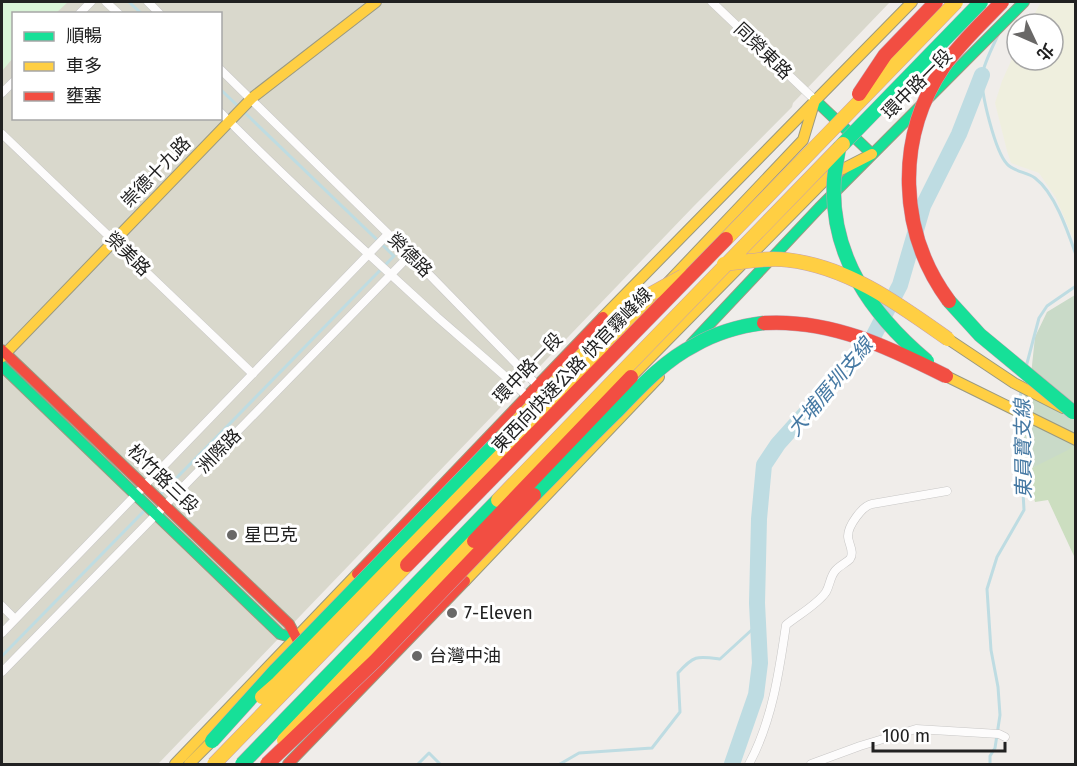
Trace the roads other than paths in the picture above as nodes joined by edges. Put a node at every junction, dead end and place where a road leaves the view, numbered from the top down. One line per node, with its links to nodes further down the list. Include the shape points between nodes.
1 (374, 2): 10 (main road, 崇德十九路)
2 (712, 2): 11 (street, 同榮東路)
3 (912, 2): 11 (main road, 環中路一段)
4 (936, 2): 22 (main road, bridge, via 885,55 864,85 846,122 833,184 839,236 863,295 902,341)
5 (956, 2): 44 (main road, 東西向快速公路 快官霧峰線, bridge)
6 (981, 2): 45 (main road, 東西向快速公路 快官霧峰線, bridge)
7 (1002, 2): 25 (main road, bridge, via 956,52 931,87 916,121 909,149 910,213 926,264 946,297 1002,353)
8 (1020, 7): 14 (main road, 環中路一段)
9 (222, 71): 10 (street, 榮德路)
10 (252, 98): 12 (main road, 崇德十九路); 15 (street, 榮德路)
11 (815, 100): 14 (main road); 23 (main road, 環中路一段); 41 (main road, bridge, via 803,140 278,683)
12 (225, 117): 16 (main road, 崇德十九路); 17 (street, 榮德路)
13 (2, 134): 16 (street, 榮美路)
14 (872, 154): 29 (main road, 環中路一段); 46 (main road, bridge, via 830,176 297,724)
15 (382, 240): 17 (street, 洲際路); 18 (street, 榮德路)
16 (114, 241): 20 (main road, 崇德十九路); 21 (street, 榮美路)
17 (369, 253): 19 (street, 榮德路); 21 (street, 洲際路)
18 (410, 255): 19 (street, 洲際路); 23 (street, 榮德路)
19 (386, 269): 24 (street, 榮德路); 33 (street, 洲際路)
20 (2, 356): 31 (main road, 松竹路三段)
21 (253, 374): 31 (street, 洲際路)
22 (946, 375): 28 (main road); 46 (main road, bridge, via 853,333 796,322 730,330 685,350 656,372 605,422 393,642)
23 (537, 385): 24 (main road, 環中路一段); 29 (street, 榮德路)
24 (527, 396): 26 (street, 榮德路); 37 (main road, 環中路一段)
25 (1074, 413): 41 (main road, bridge, via 1014,383 886,296 838,273 796,261 762,259 717,265 680,278 626,310 276,670)
26 (553, 421)
27 (561, 429): 30 (street)
28 (1076, 440)
29 (598, 443): 30 (main road, 環中路一段)
30 (587, 453): 39 (main road, 環中路一段)
31 (139, 490): 33 (main road, 松竹路三段); 35 (street, 洲際路)
32 (947, 491): 48 (street, via 872,504 860,511 848,533 850,558 836,569 820,598 786,625 778,682)
33 (160, 511): 37 (main road, 松竹路三段, via 289,624); 38 (street, 洲際路)
34 (2, 606): 35 (street)
35 (15, 619): 36 (street, 洲際路)
36 (2, 633)
37 (294, 638): 39 (main road, 松竹路三段); 42 (main road, 環中路一段)
38 (2, 672)
39 (355, 697): 47 (main road, 環中路一段)
40 (1005, 737): 49 (street, via 916,729)
41 (212, 741): 43 (main road)
42 (175, 765)
43 (189, 765)
44 (214, 765)
45 (242, 765)
46 (265, 765)
47 (288, 765)
48 (749, 765)
49 (811, 765)

